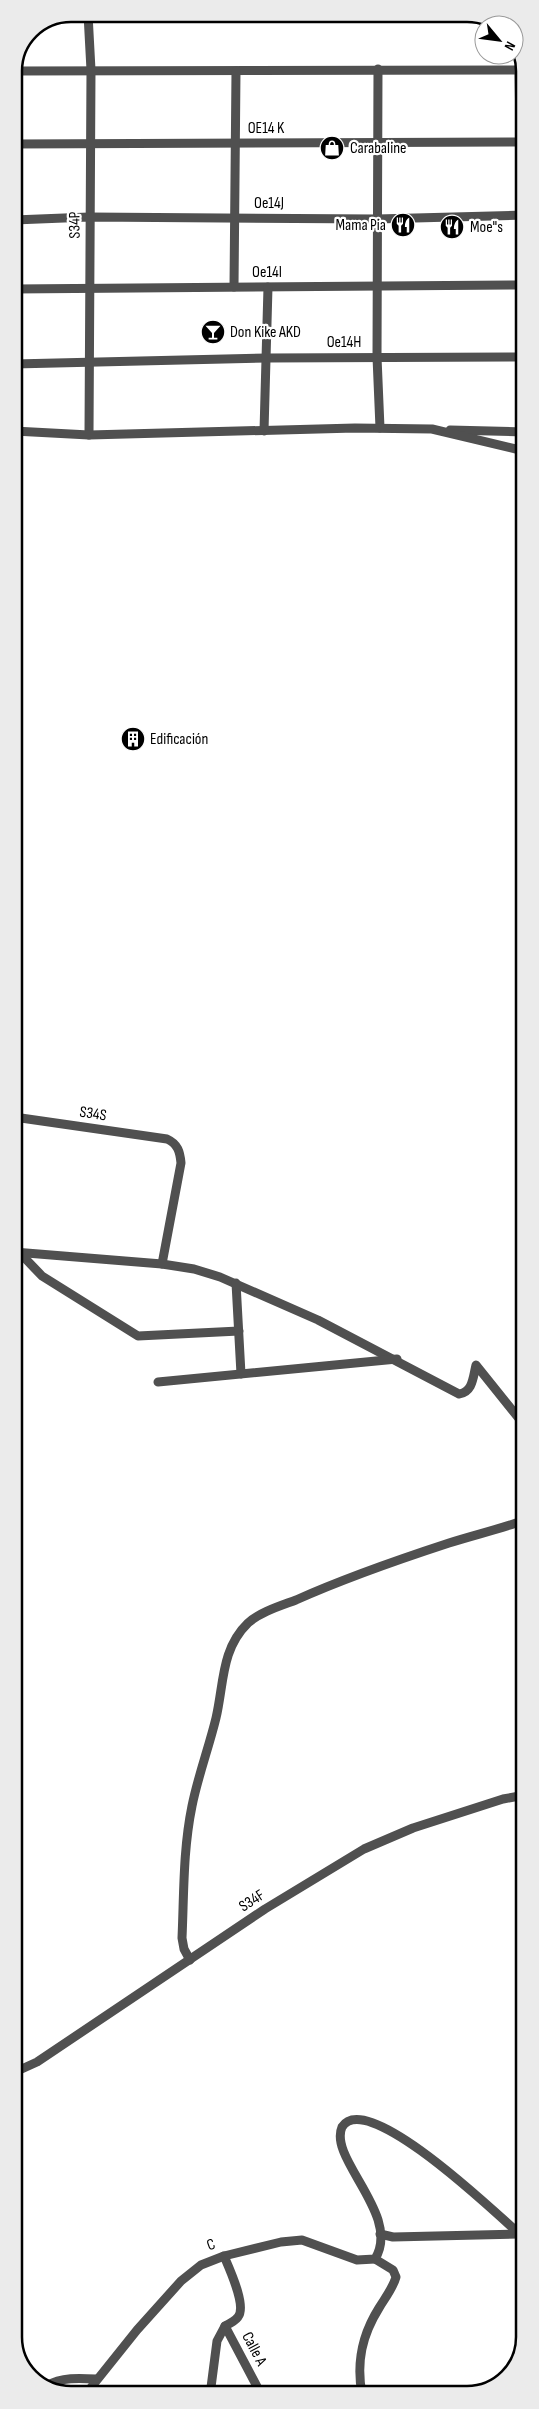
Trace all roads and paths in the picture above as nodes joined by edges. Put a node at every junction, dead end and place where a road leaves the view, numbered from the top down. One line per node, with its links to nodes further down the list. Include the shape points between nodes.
1 (88, 22): 3 (street, S34P)
2 (378, 69): 4 (street); 6 (street); 7 (street)
3 (91, 70): 5 (street); 6 (street); 11 (street, S34P)
4 (516, 70)
5 (22, 71)
6 (236, 71): 9 (street)
7 (376, 142): 8 (street, OE14 K); 9 (street, OE14 K); 15 (street)
8 (516, 142)
9 (236, 143): 11 (street, OE14 K); 14 (street)
10 (22, 144): 11 (street, OE14 K)
11 (90, 144): 13 (street, S34P)
12 (516, 215): 15 (street, Oe14J)
13 (89, 217): 14 (street, Oe14J); 16 (street, Oe14J); 21 (street, S34P)
14 (235, 218): 15 (street, Oe14J); 19 (street)
15 (377, 219): 18 (street)
16 (22, 220)
17 (516, 285): 18 (street, Oe14I)
18 (377, 286): 20 (street, Oe14I); 23 (street)
19 (234, 287): 20 (street, Oe14I); 21 (street, Oe14I)
20 (268, 287): 25 (street)
21 (91, 288): 22 (street, Oe14I); 26 (street, S34P)
22 (22, 289)
23 (377, 357): 24 (street, Oe14H); 25 (street, Oe14H); 28 (street)
24 (516, 357)
25 (267, 358): 26 (street, Oe14H); 31 (street)
26 (90, 363): 27 (street, Oe14H); 33 (street, S34P)
27 (22, 364)
28 (380, 428): 29 (street); 31 (street)
29 (432, 429): 32 (street); 34 (street)
30 (22, 431): 33 (street)
31 (264, 431): 33 (street)
32 (516, 432)
33 (89, 435)
34 (516, 450)
35 (22, 1118): 38 (street, S34S, via 167,1139 179,1149 181,1163)
36 (22, 1253): 38 (street)
37 (22, 1258): 40 (street, via 42,1276 138,1336)
38 (162, 1264): 39 (street, via 194,1269)
39 (236, 1283): 40 (street); 41 (street)
40 (239, 1331): 42 (street)
41 (397, 1359): 42 (street); 44 (street, via 459,1394 470,1388 476,1366)
42 (241, 1374): 43 (street)
43 (158, 1382)
44 (516, 1415)
45 (516, 1523): 47 (street, via 314,1591 261,1614 240,1632 230,1647 225,1664 216,1718 188,1829 182,1938)
46 (516, 1797): 47 (street, S34F, via 413,1828 364,1849)
47 (190, 1960): 48 (street, S34F)
48 (22, 2069)
49 (516, 2232): 50 (street, via 411,2143 380,2124 350,2120 342,2126 340,2139 352,2170 378,2216)
50 (380, 2234): 51 (street, via 393,2237); 53 (street, via 380,2248)
51 (516, 2237)
52 (224, 2256): 53 (street, C, via 302,2240 358,2260); 54 (street, via 234,2278 241,2308 238,2317); 55 (street, C, via 201,2265 181,2281)
53 (375, 2259): 60 (street, via 393,2270 396,2277 362,2342)
54 (225, 2326): 58 (street, Calle A, via 217,2341); 59 (street, Calle A)
55 (96, 2379): 56 (street, via 73,2378); 57 (street, C)
56 (53, 2383)
57 (91, 2386)
58 (211, 2386)
59 (257, 2386)
60 (362, 2386)

